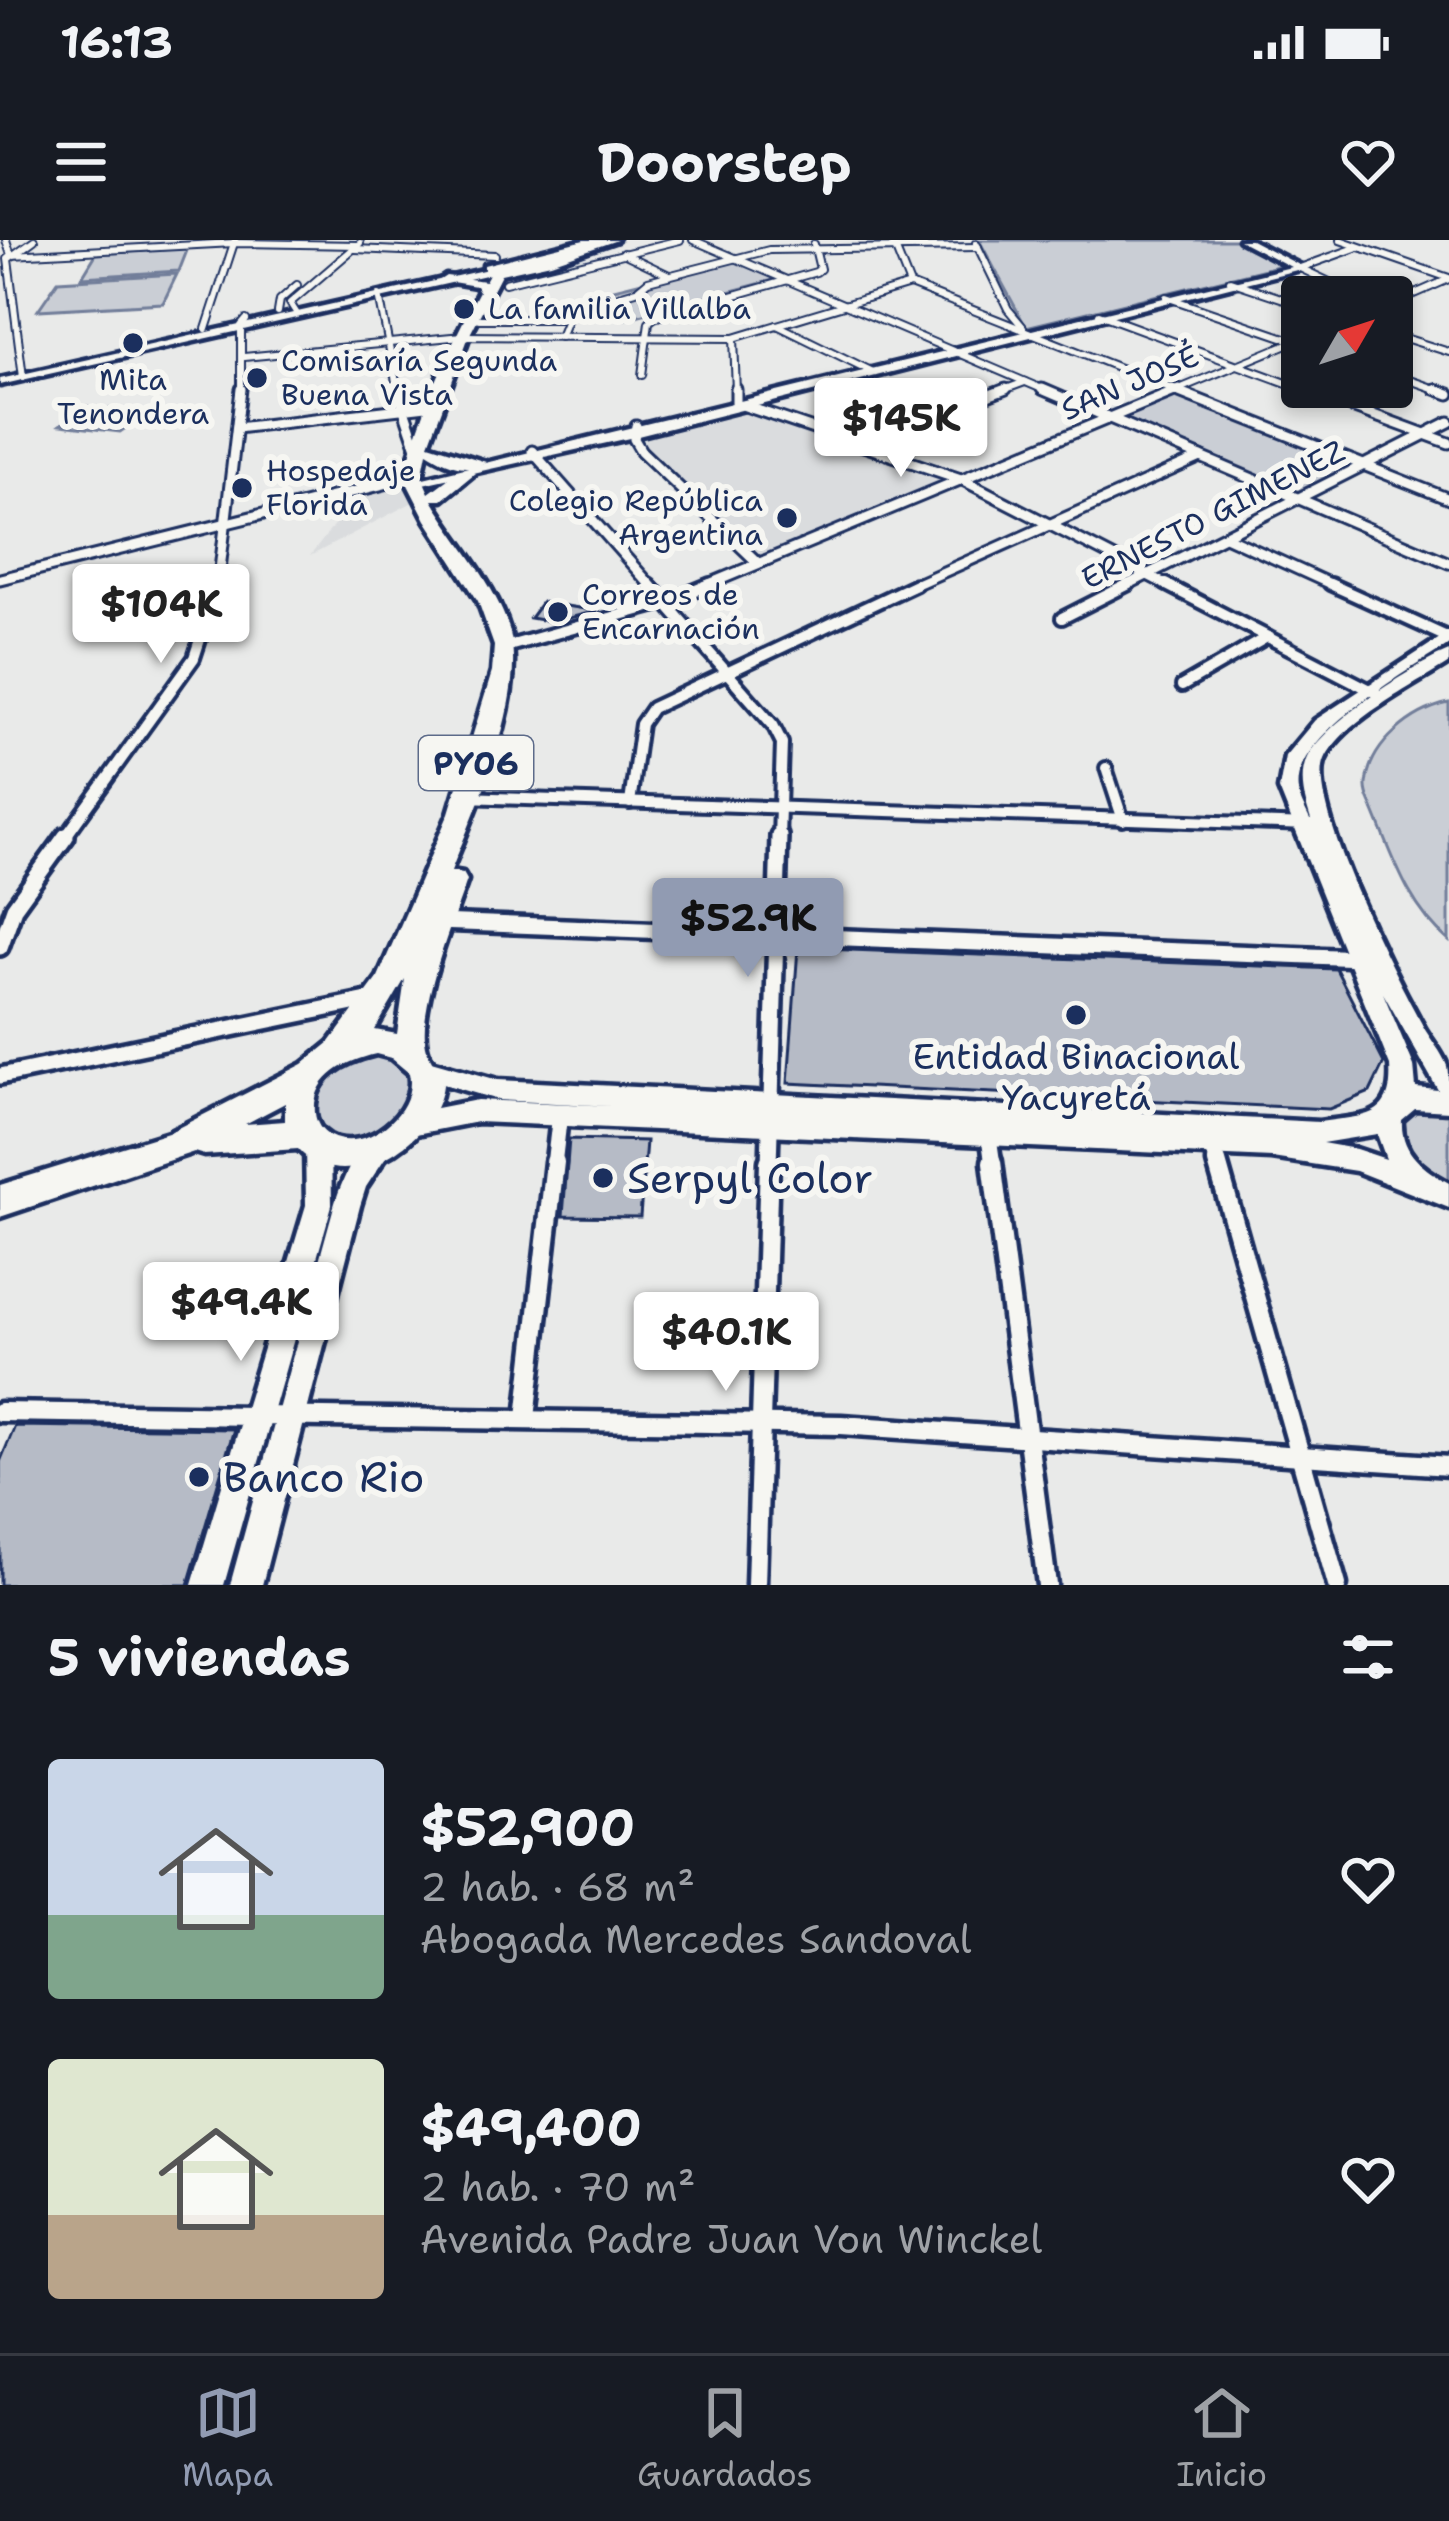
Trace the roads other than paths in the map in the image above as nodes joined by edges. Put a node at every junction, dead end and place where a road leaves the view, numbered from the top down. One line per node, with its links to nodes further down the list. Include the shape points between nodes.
1 (6, 240): 18 (street)
2 (34, 240): 18 (street)
3 (501, 240): 21 (street)
4 (611, 240): 10 (highway)
5 (680, 240): 16 (street)
6 (693, 240): 19 (street)
7 (1244, 240): 20 (main road)
8 (1340, 240): 15 (street)
9 (234, 242): 13 (street); 18 (street); 45 (street)
10 (594, 243): 16 (street); 21 (highway)
11 (894, 244): 12 (street); 14 (street); 28 (street)
12 (976, 244): 34 (street)
13 (356, 245): 21 (street); 35 (street, via 295,298); 36 (street, via 283,296)
14 (814, 245): 19 (street); 26 (street, via 820,269)
15 (1356, 246): 20 (street); 24 (street)
16 (641, 249): 17 (street)
17 (623, 253): 21 (street); 22 (street)
18 (10, 255): 40 (street)
19 (736, 258): 22 (street); 26 (street)
20 (1298, 266): 23 (street); 27 (main road)
21 (502, 270): 25 (highway, via 480,283); 35 (main road); 44 (highway)
22 (670, 275): 39 (street)
23 (1318, 276)
24 (1449, 279): 30 (street)
25 (446, 280): 29 (main road)
26 (786, 280): 33 (street); 49 (street, via 654,318)
27 (1234, 283): 31 (main road); 32 (street)
28 (910, 285): 33 (street); 37 (street)
29 (379, 295): 35 (main road); 52 (street)
30 (1413, 295)
31 (1170, 298): 38 (main road); 47 (street)
32 (1281, 298)
33 (844, 304): 41 (street); 54 (street)
34 (1008, 309): 37 (street); 46 (street)
35 (294, 311): 36 (main road); 43 (main road)
36 (278, 312): 43 (main road)
37 (988, 315): 46 (street)
38 (1103, 315): 46 (main road); 57 (street)
39 (564, 319): 44 (street); 48 (street)
40 (14, 326): 42 (street); 59 (street)
41 (777, 326): 50 (street); 58 (street)
42 (0, 329)
43 (243, 329): 45 (main road); 56 (street)
44 (471, 330): 48 (street); 52 (street); 66 (highway); 80 (highway)
45 (208, 331): 59 (main road)
46 (1031, 332): 54 (main road); 64 (street)
47 (1281, 335)
48 (560, 337): 49 (street)
49 (646, 338): 50 (street); 60 (street)
50 (734, 338): 67 (street)
51 (1413, 341): 55 (street)
52 (387, 343): 56 (street); 68 (street)
53 (1281, 348): 57 (street, SAN JOSÉ)
54 (955, 352): 58 (main road); 63 (street)
55 (1449, 352)
56 (244, 357): 71 (street)
57 (1237, 365): 64 (street, SAN JOSÉ); 73 (street)
58 (871, 371): 67 (main road)
59 (23, 374): 61 (main road)
60 (642, 375)
61 (0, 379)
62 (1413, 381): 65 (street)
63 (1025, 382): 69 (street); 75 (street)
64 (1176, 390): 69 (street, SAN JOSÉ); 78 (street)
65 (1449, 394)
66 (435, 404): 68 (street); 80 (highway)
67 (740, 404): 72 (main road); 75 (street)
68 (400, 409): 71 (street); 80 (street)
69 (1110, 418): 77 (street); 81 (street, SAN JOSÉ)
70 (1449, 422): 73 (street, ERNESTO GIMENEZ)
71 (237, 428): 84 (street)
72 (635, 430): 76 (main road); 87 (street, via 641,451)
73 (1425, 434): 74 (street); 78 (street, ERNESTO GIMENEZ)
74 (1449, 443)
75 (861, 444): 81 (street)
76 (534, 453): 79 (main road); 91 (street)
77 (1201, 457): 82 (street); 85 (street)
78 (1365, 465): 82 (street, ERNESTO GIMENEZ); 83 (street)
79 (472, 468): 80 (highway); 80 (highway, via 451,460)
80 (421, 474): 84 (street); 95 (highway)
81 (961, 479): 85 (street); 87 (street, SAN JOSÉ)
82 (1299, 499): 86 (street, ERNESTO GIMENEZ); 88 (street)
83 (1449, 499)
84 (228, 523): 90 (street); 106 (street, via 194,658)
85 (1046, 523): 89 (street); 97 (street)
86 (1227, 537): 89 (street, ERNESTO GIMENEZ); 94 (street)
87 (758, 563): 91 (street, SAN JOSÉ)
88 (1449, 563)
89 (1150, 577): 92 (street, ERNESTO GIMENEZ); 93 (street)
90 (0, 579)
91 (664, 603): 95 (street, SAN JOSÉ); 97 (street)
92 (1062, 618)
93 (1267, 637): 98 (street); 99 (street)
94 (1449, 638): 99 (main road)
95 (513, 645): 101 (highway, PY06)
96 (1449, 656): 99 (main road)
97 (725, 671): 102 (street, via 644,716); 103 (street, via 779,734)
98 (1182, 686)
99 (1378, 694): 105 (main road, via 1318,754)
100 (1106, 768): 104 (street)
101 (474, 797): 102 (street); 107 (highway, PY06)
102 (630, 802): 103 (street)
103 (781, 808): 104 (street); 108 (street)
104 (1123, 820): 105 (street)
105 (1311, 825): 110 (main road); 111 (main road)
106 (7, 908): 109 (street)
107 (429, 921): 108 (street); 112 (highway, PY06); 114 (highway, PY06, via 411,1001)
108 (774, 936): 110 (street); 121 (street)
109 (0, 947)
110 (1355, 957): 111 (street); 119 (main road, via 1402,1066)
111 (1381, 959): 117 (main road, via 1421,1050)
112 (382, 997): 113 (highway, PY06); 116 (street)
113 (342, 1049): 114 (highway, via 385,1042); 115 (highway, PY06)
114 (418, 1062): 121 (main road, via 498,1090); 122 (highway, PY06, via 426,1096)
115 (308, 1075): 125 (highway, via 296,1101); 127 (highway, PY06)
116 (0, 1076)
117 (1449, 1086)
118 (1449, 1101): 119 (main road, via 1426,1096)
119 (1395, 1110): 124 (main road, via 1369,1127 1337,1133); 128 (main road, via 1390,1143)
120 (560, 1113): 121 (main road); 122 (main road, via 459,1112); 133 (street)
121 (769, 1114): 123 (main road); 134 (street)
122 (410, 1124): 126 (highway)
123 (986, 1124): 124 (main road); 135 (street)
124 (1209, 1136): 128 (main road, via 1326,1152); 136 (street)
125 (311, 1139): 126 (highway, PY06, via 353,1152); 127 (highway, PY06, via 251,1134); 131 (main road, via 319,1205)
126 (382, 1144): 132 (main road, via 347,1206)
127 (176, 1145): 129 (highway, PY06)
128 (1440, 1191)
129 (0, 1201)
130 (0, 1412): 131 (street)
131 (261, 1417): 132 (street); 138 (main road)
132 (294, 1417): 133 (street); 139 (main road)
133 (526, 1418): 134 (street)
134 (764, 1422): 135 (street); 140 (street)
135 (1030, 1437): 136 (street); 141 (street)
136 (1300, 1459): 137 (street); 142 (street)
137 (1449, 1466)
138 (208, 1585)
139 (246, 1585)
140 (756, 1585)
141 (1047, 1585)
142 (1337, 1585)

